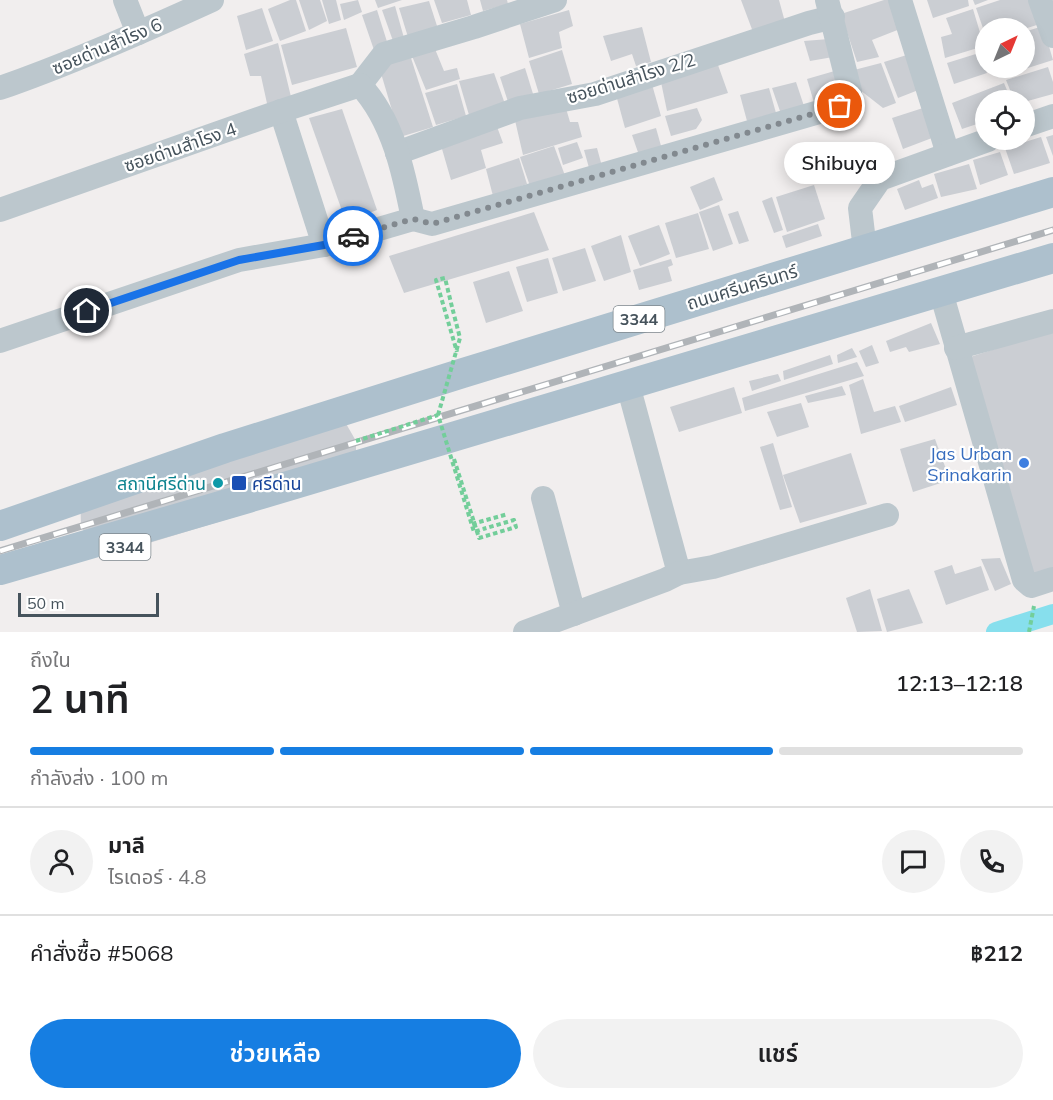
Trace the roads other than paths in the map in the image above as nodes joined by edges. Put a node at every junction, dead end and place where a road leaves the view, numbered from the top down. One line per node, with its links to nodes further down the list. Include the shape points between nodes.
1 (125, 0): 7 (street)
2 (212, 0): 7 (street, ซอยด่านสำโรง 6)
3 (555, 0): 9 (street, via 384,54)
4 (900, 0): 16 (street)
5 (1040, 0): 8 (street)
6 (830, 9): 15 (street, ซอยด่านสำโรง 2/2, via 808,23 595,94 520,108); 19 (street, via 850,100 840,106 432,224)
7 (138, 33): 10 (street, ซอยด่านสำโรง 6)
8 (1053, 36)
9 (360, 85): 11 (street, ซอยด่านสำโรง 4); 15 (street, via 375,101)
10 (0, 88)
11 (281, 111): 18 (street, ซอยด่านสำโรง 4); 20 (street)
12 (1053, 116): 13 (street)
13 (1035, 122)
14 (975, 145): 16 (street)
15 (397, 153): 19 (street)
16 (948, 154): 21 (street, via 880,179 860,208)
17 (1053, 192): 21 (main road, ถนนศรีนครินทร์ / 3344)
18 (0, 210)
19 (413, 219): 20 (street)
20 (324, 245): 25 (street, via 239,260)
21 (865, 250): 28 (main road, ถนนศรีนครินทร์ / 3344)
22 (1053, 258): 23 (main road, 3344)
23 (941, 292): 26 (street); 27 (main road, 3344)
24 (1053, 321): 26 (street)
25 (0, 341)
26 (967, 349): 36 (street, via 1024,580 1031,586)
27 (628, 385): 29 (main road, 3344, via 443,427); 35 (street)
28 (225, 448): 31 (main road, ถนนศรีนครินทร์ / 3344); 33 (main road, ถนนศรีนครินทร์ / 3344)
29 (248, 498): 34 (main road, 3344); 37 (main road, 3344, via 119,549)
30 (543, 498): 38 (street)
31 (0, 510)
32 (886, 515): 35 (street, via 713,567)
33 (0, 526)
34 (0, 570)
35 (679, 573): 38 (street)
36 (1053, 579)
37 (0, 588)
38 (574, 614): 39 (street)
39 (525, 632)

